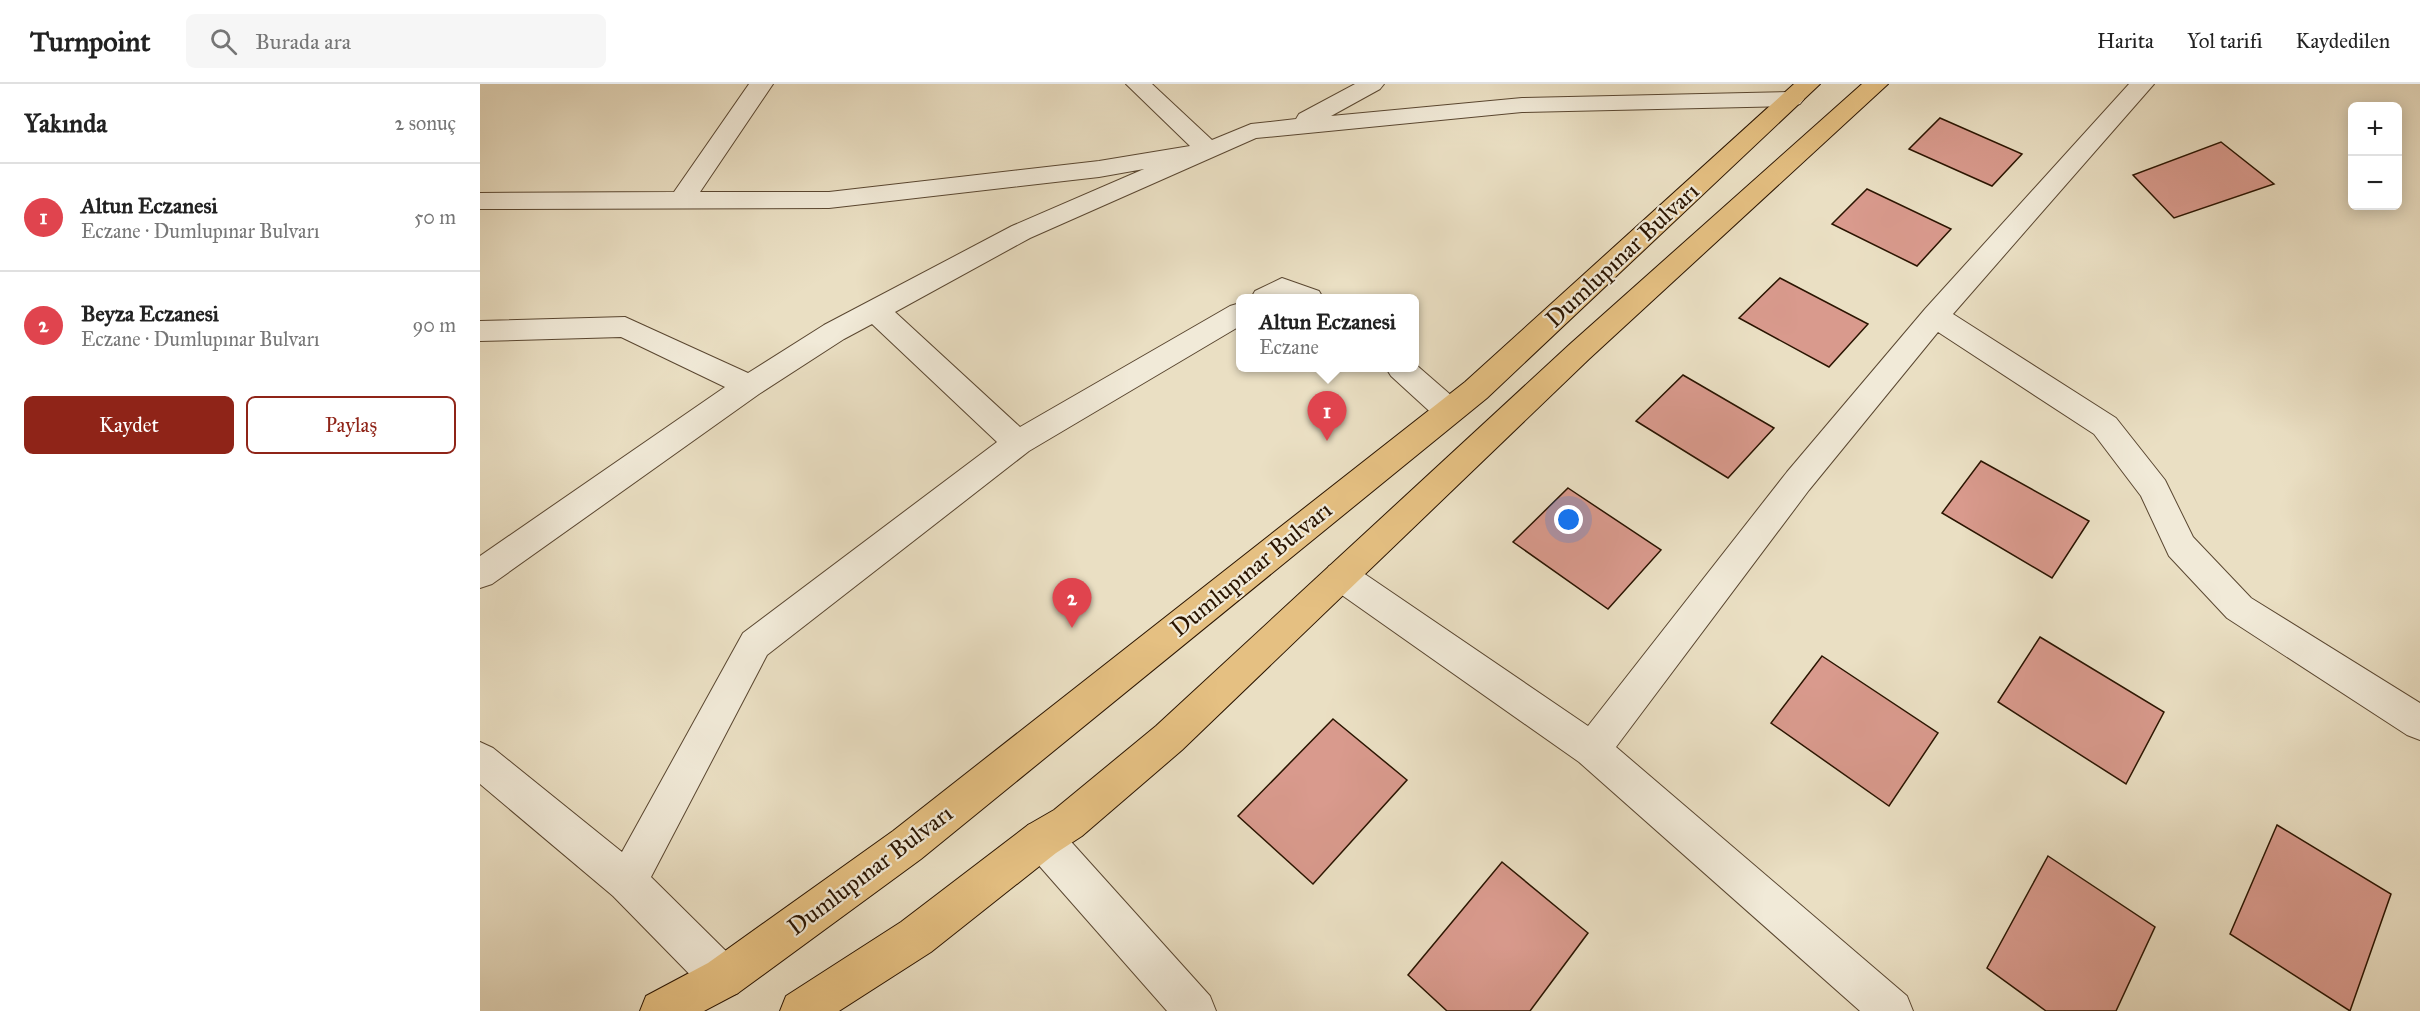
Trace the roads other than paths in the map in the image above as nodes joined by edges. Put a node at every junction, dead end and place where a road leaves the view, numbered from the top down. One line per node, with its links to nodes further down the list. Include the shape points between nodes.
1 (761, 84): 9 (street)
2 (1138, 84): 8 (street)
3 (1372, 84): 7 (street)
4 (1876, 84): 22 (main road, Dumlupınar Bulvarı, via 1579,352)
5 (2142, 84): 15 (street)
6 (1800, 91): 7 (street, via 1522,105); 19 (main road, Dumlupınar Bulvarı)
7 (1295, 126): 8 (street, via 1251,130)
8 (1209, 151): 9 (street, via 1099,169 829,200); 13 (street, via 1021,232)
9 (682, 200): 10 (street)
10 (480, 201)
11 (1272, 294): 12 (street, via 1282,288)
12 (1298, 294)
13 (875, 310): 18 (street); 20 (street)
14 (1236, 315): 20 (street)
15 (1935, 316): 23 (street, via 2105,426 2154,489 2181,546 2239,608); 24 (street, via 1798,481)
16 (480, 331): 18 (street, via 625,327)
17 (1405, 372): 19 (street)
18 (750, 386): 21 (street)
19 (1449, 411): 28 (main road, Dumlupınar Bulvarı, via 907,845)
20 (1018, 443): 27 (street, via 755,644)
21 (480, 574)
22 (1341, 576): 24 (street); 26 (main road, Dumlupınar Bulvarı, via 1168,738 1068,823)
23 (2420, 723)
24 (1592, 750): 32 (street)
25 (480, 760): 27 (street)
26 (1042, 839): 30 (main road, Dumlupınar Bulvarı, via 916,937); 31 (street)
27 (627, 882): 28 (street)
28 (723, 978): 29 (main road, Dumlupınar Bulvarı)
29 (661, 1011)
30 (801, 1011)
31 (1195, 1011)
32 (1892, 1011)

